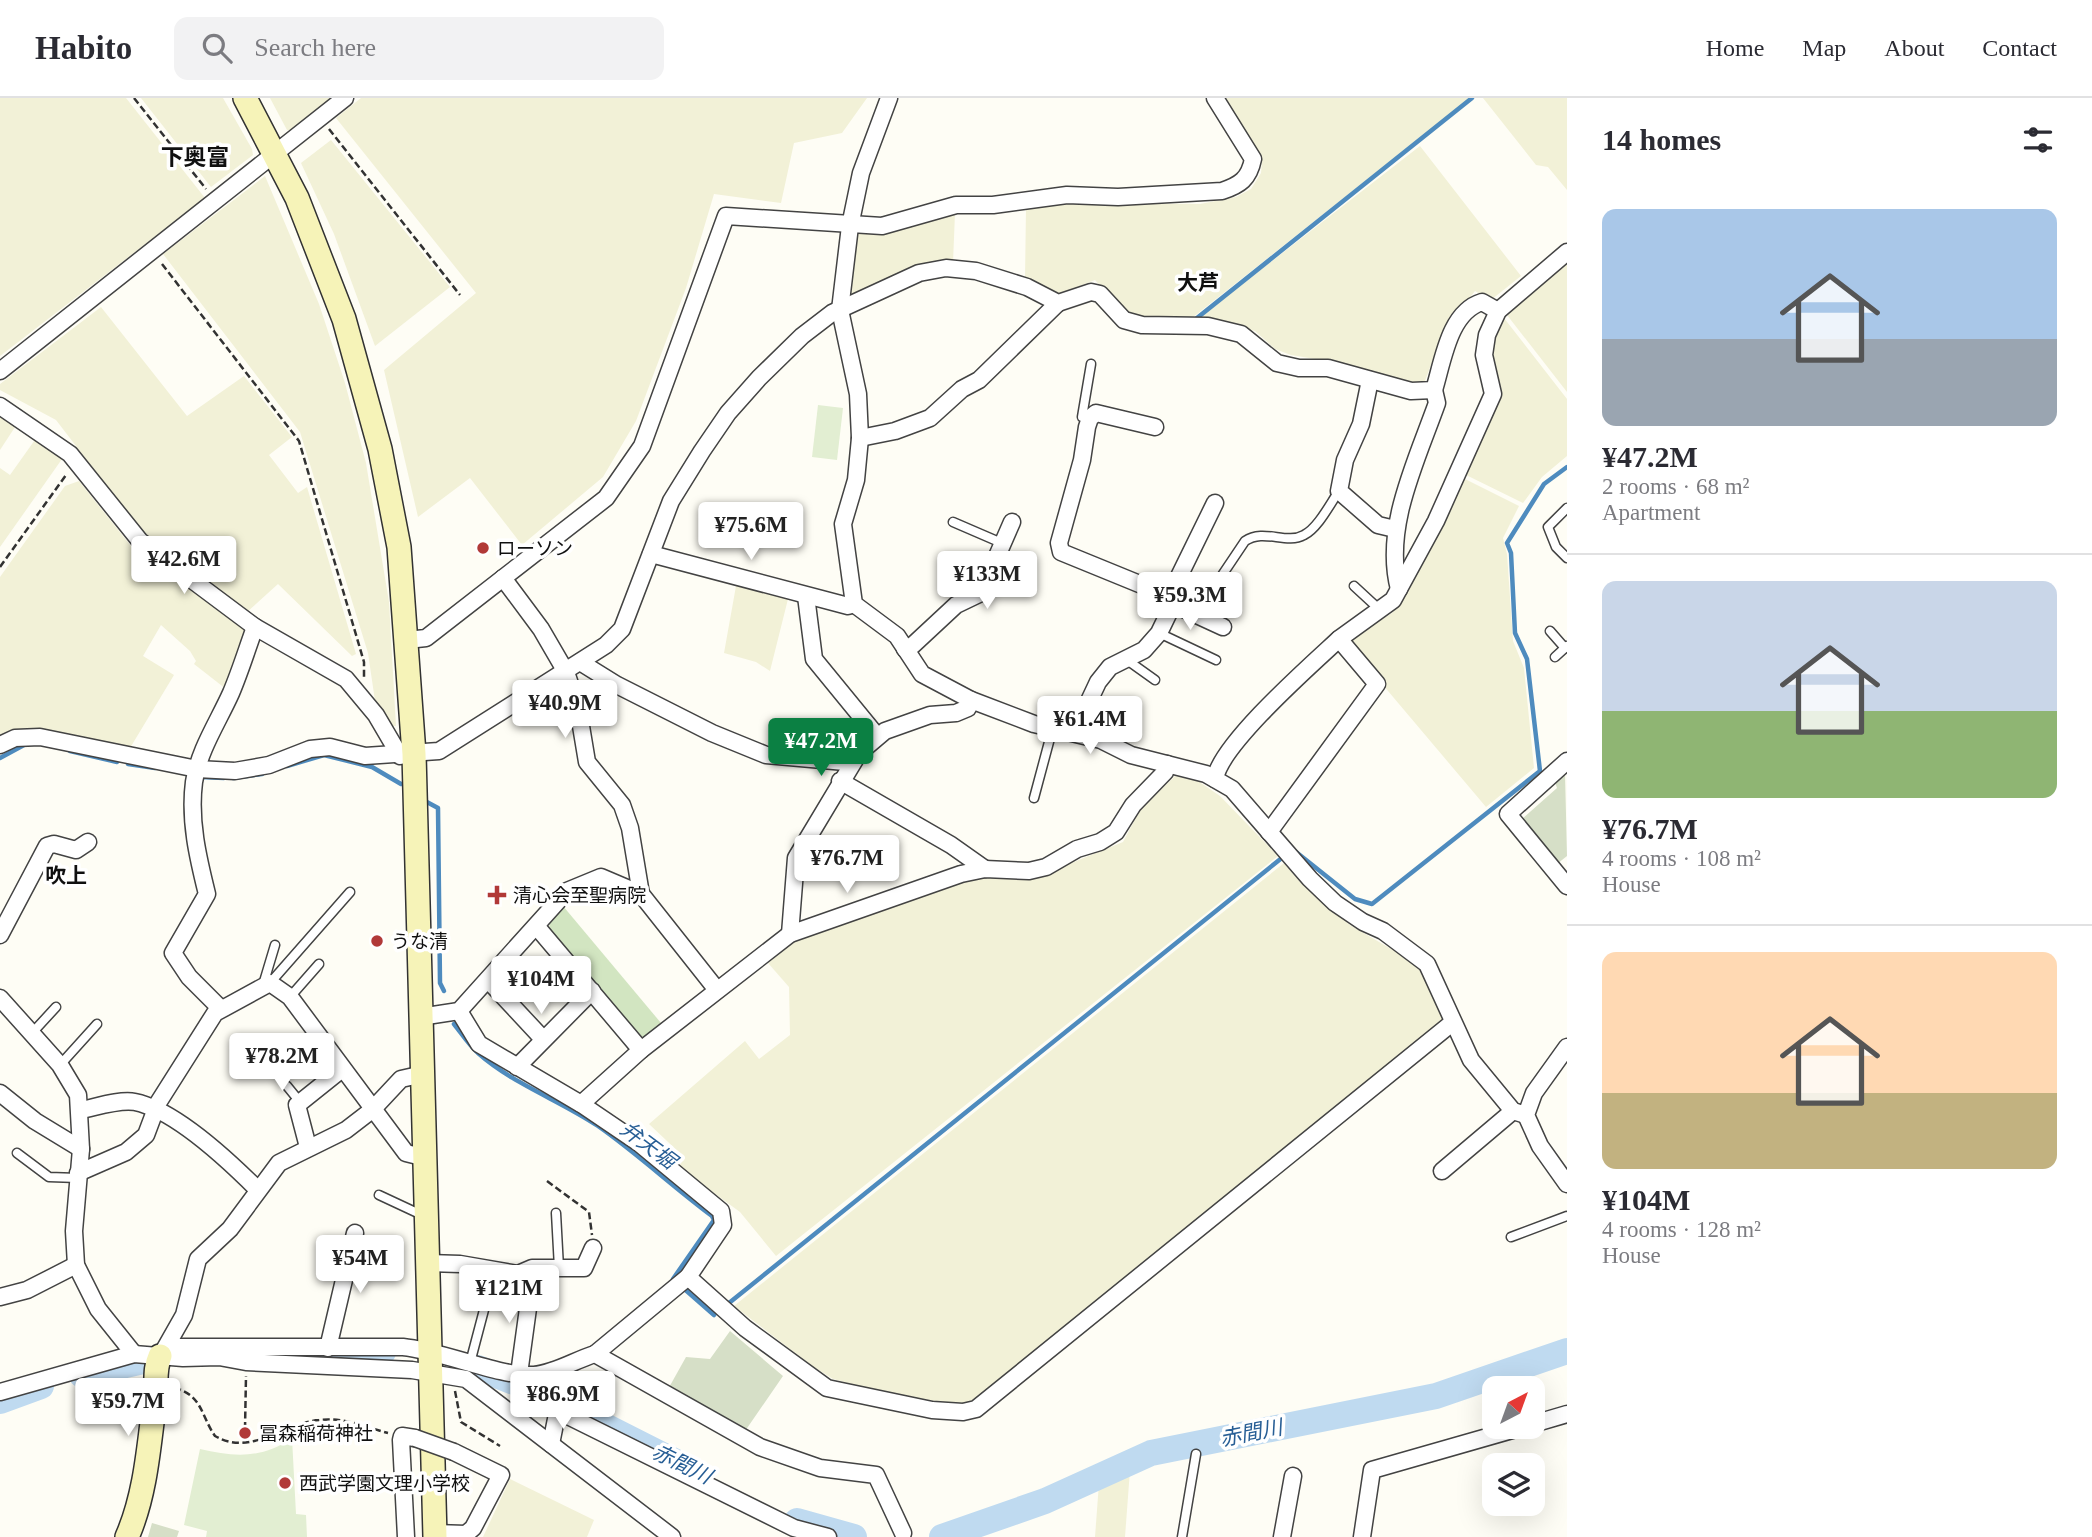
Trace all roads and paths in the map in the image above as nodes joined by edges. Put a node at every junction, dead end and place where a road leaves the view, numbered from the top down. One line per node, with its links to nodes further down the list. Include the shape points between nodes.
1 (134, 98): 8 (path)
2 (245, 98): 7 (street)
3 (345, 98): 6 (street)
4 (889, 98): 9 (street, via 861,173)
5 (1215, 98): 9 (street, via 1253,159 1238,186 1172,195 1067,195 956,205 894,225)
6 (321, 118): 7 (street); 12 (path)
7 (275, 153): 8 (street); 48 (street, via 320,252 365,387 399,547)
8 (216, 201): 10 (street)
9 (850, 226): 14 (street); 35 (street, via 726,216 642,446 606,498)
10 (152, 251): 17 (street); 56 (path, via 299,441 364,662)
11 (1567, 252): 15 (street)
12 (460, 295)
13 (1058, 303): 14 (street, via 1027,287 976,271 946,268 919,273); 18 (street, via 1091,292 1100,294 1124,320 1241,334 1277,363 1328,368); 23 (street, via 979,380 930,418)
14 (840, 310): 23 (street, via 858,394); 32 (street, via 802,336 728,413 671,502)
15 (1498, 311): 19 (street, via 1482,302 1472,305 1460,319 1445,347); 37 (street, via 1484,355 1493,394 1454,484)
16 (1091, 364): 21 (lane, via 1082,418)
17 (0, 371)
18 (1370, 380): 19 (street, via 1411,391); 25 (street)
19 (1434, 390): 30 (street, via 1437,403)
20 (0, 406): 24 (street)
21 (1090, 418): 22 (street, via 1096,413); 39 (street, via 1059,543 1061,552 1119,574)
22 (1155, 428)
23 (860, 438): 40 (street, via 856,480 843,524)
24 (76, 461): 34 (path); 43 (street, via 140,541)
25 (1339, 491): 30 (street, via 1378,525); 42 (lane, via 1307,534 1294,538 1260,535 1245,541)
26 (1215, 503): 39 (street)
27 (1567, 508): 33 (lane, via 1549,527 1556,547)
28 (953, 522): 31 (lane)
29 (1012, 522): 31 (street)
30 (1395, 529): 37 (street)
31 (1004, 544): 50 (street, via 981,593 956,605)
32 (651, 554): 38 (street); 54 (street, via 622,629)
33 (1567, 558)
34 (0, 567)
35 (503, 578): 48 (street, via 426,638); 54 (street)
36 (1354, 586): 41 (lane)
37 (1399, 589): 41 (street)
38 (806, 596): 40 (street); 60 (street, via 814,659)
39 (1171, 601): 42 (street); 46 (street)
40 (854, 604): 50 (street, via 897,636)
41 (1381, 610): 47 (street)
42 (1196, 615): 44 (street)
43 (255, 627): 56 (street, via 345,679); 66 (street)
44 (1223, 627)
45 (1550, 631): 49 (lane)
46 (1159, 634): 52 (street); 53 (lane)
47 (1339, 639): 67 (street, via 1252,724 1217,768); 70 (street, via 1377,684)
48 (407, 640): 62 (street)
49 (1566, 647): 51 (lane)
50 (905, 649): 57 (street, via 922,674)
51 (1555, 657)
52 (1127, 660): 55 (lane); 59 (street, via 1110,667 1098,682)
53 (1216, 660)
54 (573, 667): 62 (street, via 439,751); 64 (street, via 766,755); 75 (street, via 587,762 622,805)
55 (1155, 680)
56 (364, 698): 62 (street)
57 (971, 700): 58 (street); 60 (street, via 968,708 956,713 911,721)
58 (1053, 727): 59 (street); 69 (lane)
59 (1075, 731): 63 (street, via 1131,755)
60 (877, 736): 64 (street)
61 (0, 745): 66 (street, via 15,738 40,737)
62 (407, 755): 66 (street, via 365,756 330,747 235,771); 90 (street)
63 (1167, 764): 67 (street); 72 (street, via 1116,831 1100,842 1029,871)
64 (849, 766): 68 (street)
65 (1565, 766): 73 (street, via 1508,814)
66 (197, 769): 88 (street, via 193,817 207,894 173,953)
67 (1215, 779): 70 (street, via 1232,789)
68 (840, 781): 72 (street); 77 (street, via 796,858)
69 (1034, 797)
70 (1269, 832): 91 (street, via 1335,903 1427,964)
71 (88, 842): 78 (street, via 76,850 47,846)
72 (985, 869): 77 (street)
73 (1567, 886)
74 (350, 892): 82 (lane)
75 (641, 894): 76 (street, via 601,877 583,882 567,891); 83 (street)
76 (537, 927): 81 (street); 84 (street)
77 (790, 934): 83 (street)
78 (0, 935)
79 (275, 945): 82 (lane)
80 (320, 964): 85 (lane)
81 (488, 980): 89 (street); 94 (street)
82 (267, 984): 85 (street); 88 (street)
83 (717, 990): 96 (street)
84 (592, 991): 94 (street); 96 (street)
85 (290, 997): 99 (street)
86 (0, 998): 93 (street)
87 (56, 1007): 93 (lane)
88 (220, 1008): 105 (street)
89 (459, 1011): 90 (street); 98 (street, via 479,1044)
90 (420, 1017): 100 (street)
91 (1452, 1023): 108 (street, via 1471,1060); 129 (street, via 976,1409 932,1410 827,1388)
92 (97, 1024): 97 (lane)
93 (33, 1032): 97 (street)
94 (543, 1039): 98 (street)
95 (1567, 1047): 108 (street)
96 (641, 1050): 104 (street)
97 (60, 1065): 106 (street)
98 (517, 1067): 104 (street)
99 (342, 1069): 103 (street); 107 (street)
100 (423, 1074): 107 (street, via 401,1079); 112 (street)
101 (287, 1086): 103 (lane)
102 (0, 1093): 110 (street)
103 (300, 1102): 109 (street)
104 (581, 1104): 129 (street, via 640,1144 721,1211 723,1225)
105 (156, 1109): 106 (street, via 132,1101); 114 (street, via 146,1135 133,1148); 117 (street, via 225,1157)
106 (81, 1110): 110 (street)
107 (372, 1110): 109 (street, via 346,1130); 112 (street, via 406,1153)
108 (1519, 1113): 113 (street); 116 (street)
109 (308, 1147): 117 (street, via 279,1163)
110 (81, 1149): 114 (street)
111 (17, 1153): 114 (lane, via 49,1177)
112 (426, 1158): 121 (street)
113 (1442, 1171)
114 (78, 1176): 126 (street)
115 (547, 1181): 124 (path, via 589,1212)
116 (1567, 1184)
117 (258, 1190): 134 (street, via 230,1229 198,1259 184,1315)
118 (379, 1195): 121 (lane)
119 (556, 1213): 127 (lane)
120 (1567, 1216): 123 (lane)
121 (427, 1217): 125 (street)
122 (355, 1233): 132 (street)
123 (1511, 1237)
124 (593, 1248): 127 (street, via 584,1268)
125 (428, 1263): 128 (street); 133 (street)
126 (76, 1265): 130 (street, via 27,1290); 135 (street, via 98,1309)
127 (559, 1268): 128 (street)
128 (518, 1273): 141 (street, via 529,1301)
129 (682, 1282): 136 (street)
130 (0, 1297)
131 (485, 1306): 137 (lane)
132 (321, 1348): 133 (street); 134 (street, via 236,1345); 138 (street)
133 (430, 1350): 137 (street); 140 (street)
134 (164, 1351): 135 (street); 138 (street); 143 (street, via 156,1365)
135 (134, 1354): 144 (street)
136 (595, 1354): 139 (street); 156 (street, via 760,1447 820,1468 876,1475)
137 (470, 1361): 141 (street); 142 (lane)
138 (312, 1366): 140 (street)
139 (553, 1371): 141 (street); 146 (street)
140 (432, 1373): 142 (street); 157 (street)
141 (519, 1374)
142 (460, 1384): 152 (street); 153 (path, via 461,1422)
143 (156, 1386): 150 (path, via 193,1395 215,1436 235,1444 261,1440 315,1420 335,1419); 158 (street, via 146,1468)
144 (0, 1392)
145 (246, 1393): 149 (path)
146 (559, 1406): 152 (street); 161 (street, via 794,1528)
147 (1567, 1414): 148 (street)
148 (1545, 1420)
149 (245, 1429)
150 (408, 1437): 157 (street, bridge, via 454,1451 501,1475 473,1528 466,1534); 159 (street)
151 (1482, 1439): 164 (street, via 1372,1470)
152 (551, 1444): 160 (street)
153 (500, 1446)
154 (1196, 1454): 162 (lane)
155 (1293, 1476): 163 (street)
156 (903, 1533)
157 (435, 1535)
158 (127, 1537)
159 (406, 1537)
160 (672, 1537)
161 (828, 1537)
162 (1182, 1537)
163 (1282, 1537)
164 (1362, 1537)

